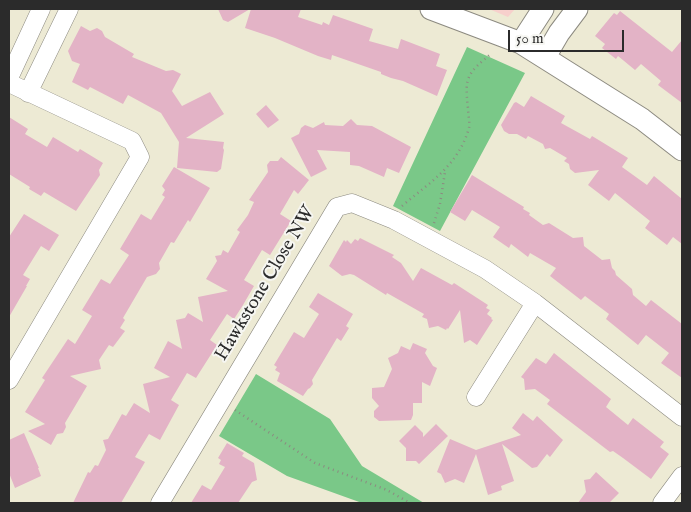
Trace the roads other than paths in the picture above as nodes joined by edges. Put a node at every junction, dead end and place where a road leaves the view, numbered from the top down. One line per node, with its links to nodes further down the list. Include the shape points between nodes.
1 (40, 9): 8 (street)
2 (68, 9): 10 (street)
3 (431, 9): 6 (street)
4 (543, 9): 6 (street)
5 (577, 9): 7 (street)
6 (521, 43): 7 (street)
7 (545, 57): 11 (street, via 642,119)
8 (9, 78)
9 (9, 83): 10 (street)
10 (28, 93): 13 (street, via 132,141 140,157)
11 (682, 150)
12 (534, 303): 14 (street); 15 (street, Hawkstone Close NW); 17 (street, Hawkstone Close NW, via 485,269 394,220 352,203 337,207)
13 (9, 380)
14 (476, 397)
15 (682, 417)
16 (682, 476): 18 (street)
17 (160, 503)
18 (662, 503)

